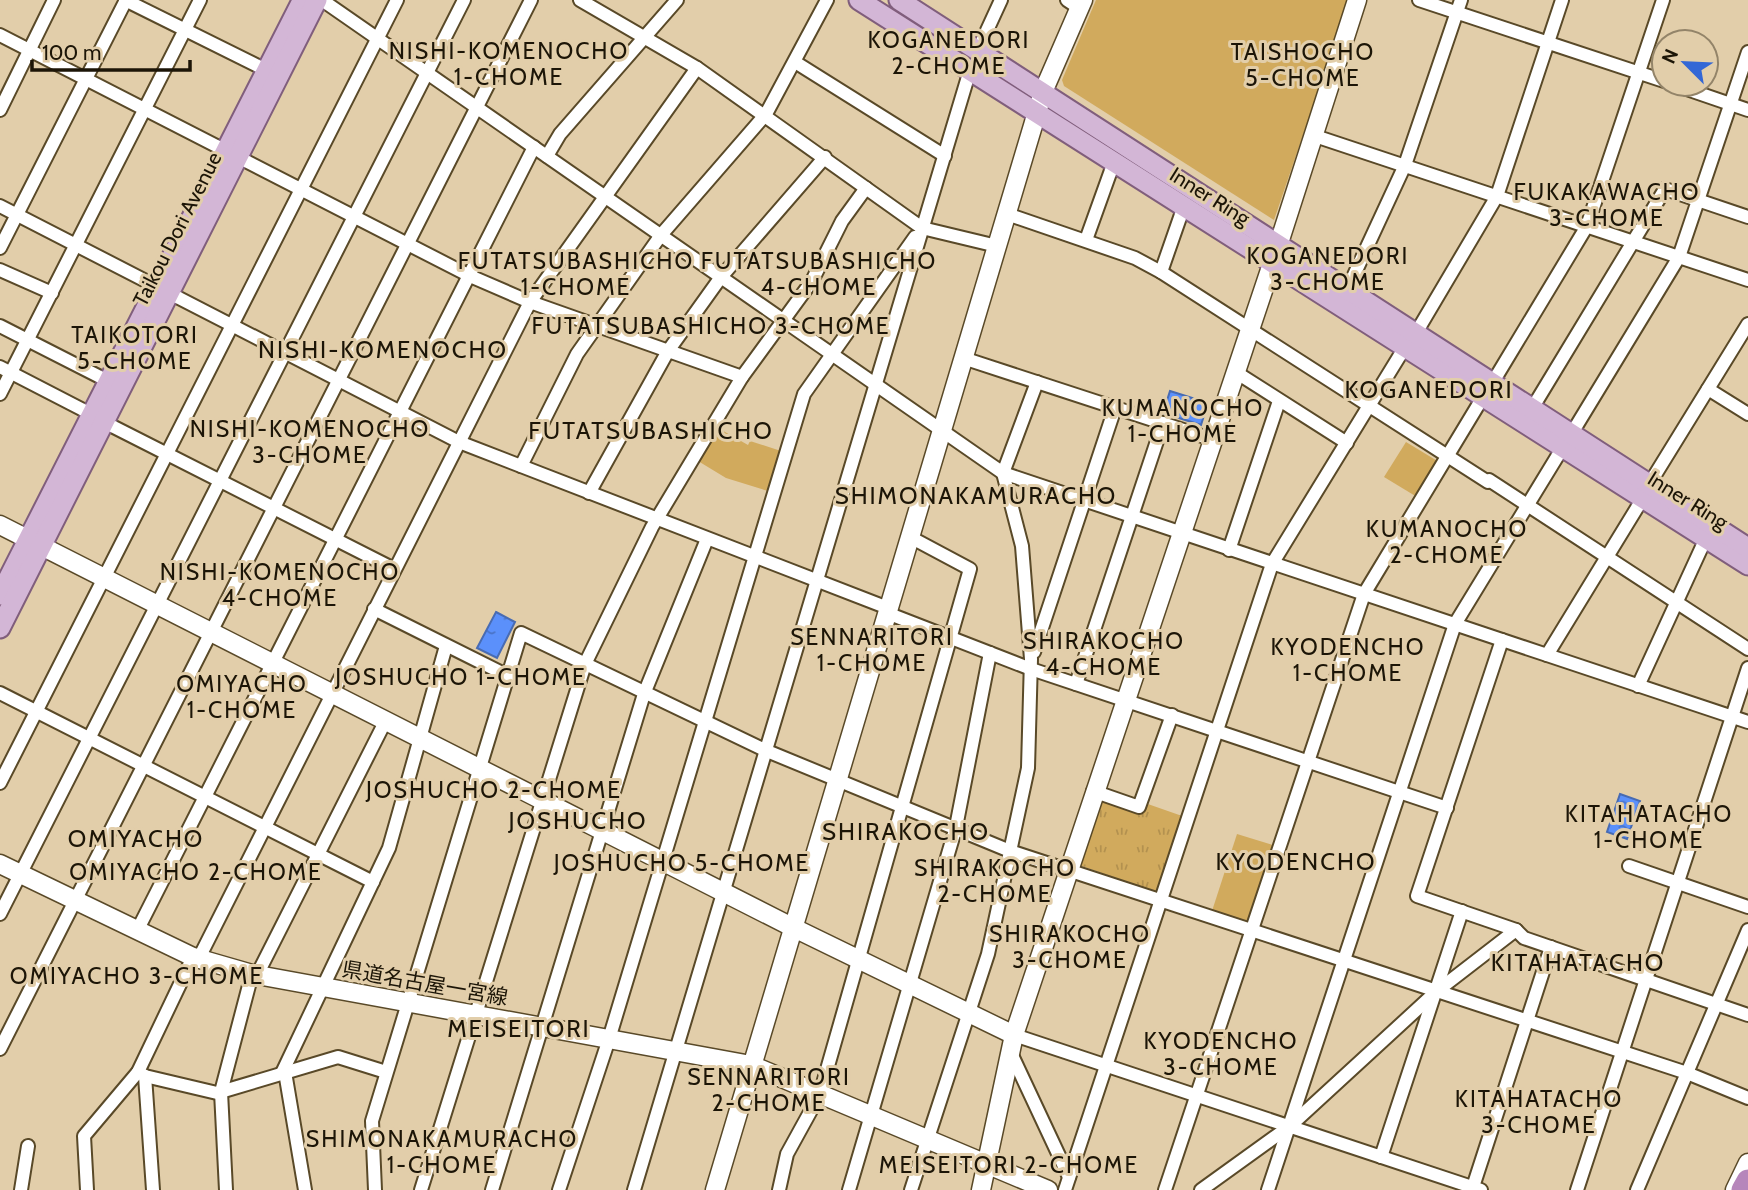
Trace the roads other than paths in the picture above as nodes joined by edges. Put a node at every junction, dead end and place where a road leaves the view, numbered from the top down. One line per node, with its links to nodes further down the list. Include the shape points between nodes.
1 (54, 0): 28 (street)
2 (126, 0): 22 (street); 37 (street)
3 (200, 0): 22 (street)
4 (302, 0): 32 (main road, Taikou Dori Avenue)
5 (317, 0): 49 (main road, Taikou Dori Avenue)
6 (322, 0): 25 (street)
7 (397, 0): 25 (street)
8 (464, 0): 35 (street)
9 (531, 0): 41 (street)
10 (580, 0): 24 (street)
11 (677, 0): 24 (street)
12 (828, 0): 30 (street)
13 (859, 0): 33 (main road, Inner Ring)
14 (900, 0): 27 (main road, Inner Ring)
15 (1000, 0): 27 (street)
16 (1357, 0): 47 (street)
17 (1419, 0): 21 (street)
18 (1562, 0): 26 (street)
19 (1663, 0): 34 (street)
20 (1076, 3): 38 (street)
21 (1459, 6): 26 (street); 54 (street)
22 (185, 31): 32 (street); 42 (street)
23 (0, 35): 28 (street)
24 (647, 37): 31 (street); 50 (street, via 560,134)
25 (378, 39): 35 (street); 56 (street)
26 (1548, 43): 34 (street); 57 (street)
27 (978, 50): 38 (main road, Inner Ring)
28 (30, 51): 37 (street); 43 (street)
29 (1748, 52): 40 (street)
30 (795, 62): 46 (street); 51 (street)
31 (698, 68): 46 (street); 58 (street)
32 (266, 70): 49 (main road, Taikou Dori Avenue)
33 (970, 70): 45 (main road, Inner Ring); 51 (street)
34 (1639, 73): 36 (street); 66 (street)
35 (428, 74): 41 (street); 65 (street)
36 (1650, 77)
37 (86, 80): 42 (street); 63 (street)
38 (1043, 92): 45 (street); 75 (main road, Inner Ring)
39 (1713, 98): 40 (street)
40 (1730, 104): 44 (street); 59 (street)
41 (478, 108): 48 (street); 71 (street)
42 (143, 109): 49 (street); 72 (street)
43 (0, 110)
44 (1748, 110)
45 (1037, 113): 53 (main road, Inner Ring); 62 (street)
46 (766, 114): 52 (street); 68 (street)
47 (1312, 135): 54 (street); 75 (street)
48 (534, 147): 50 (street); 79 (street)
49 (232, 155): 56 (street); 83 (main road, Taikou Dori Avenue)
50 (547, 156): 58 (street)
51 (945, 156): 67 (street)
52 (825, 157): 55 (street); 80 (street)
53 (1114, 162): 61 (main road, Inner Ring); 69 (street)
54 (1405, 165): 57 (street); 82 (street)
55 (866, 188): 67 (street); 86 (street)
56 (300, 190): 65 (street); 89 (street)
57 (1497, 196): 66 (street); 93 (street)
58 (606, 197): 68 (street); 85 (street)
59 (1698, 200): 64 (street); 70 (street, via 1665,189); 76 (street)
60 (0, 206): 63 (street)
61 (1184, 206): 75 (main road, Inner Ring); 78 (street)
62 (1007, 214): 69 (street); 73 (street)
63 (17, 215): 72 (street); 74 (street)
64 (1748, 216)
65 (354, 218): 71 (street); 95 (street)
66 (1587, 226): 70 (street); 106 (street)
67 (922, 228): 73 (street); 96 (street); 104 (street)
68 (660, 235): 80 (street); 90 (street)
69 (1086, 240): 78 (street)
70 (1632, 241): 76 (street); 110 (street)
71 (408, 245): 79 (street); 102 (street)
72 (76, 246): 83 (street); 84 (street)
73 (997, 246): 97 (street)
74 (0, 248)
75 (1274, 252): 82 (main road, Inner Ring); 91 (street); 93 (main road, Inner Ring)
76 (1679, 257): 81 (street); 118 (street)
77 (0, 270): 84 (street)
78 (1161, 272): 91 (street)
79 (470, 276): 85 (street); 112 (street)
80 (721, 277): 86 (street); 94 (street)
81 (1748, 280)
82 (1348, 288): 93 (main road, Inner Ring)
83 (163, 290): 89 (street); 101 (main road, Taikou Dori Avenue); 114 (main road, Taikou Dori Avenue)
84 (52, 293): 92 (street)
85 (530, 302): 90 (street); 119 (street)
86 (784, 320): 96 (street); 100 (street)
87 (1748, 324): 105 (street)
88 (0, 326): 92 (street)
89 (232, 326): 95 (street); 121 (street)
90 (596, 326): 94 (street); 123 (street)
91 (1248, 328): 99 (street); 109 (street)
92 (28, 340): 98 (street); 101 (street)
93 (1410, 340): 106 (main road, Inner Ring); 109 (street)
94 (668, 351): 100 (street); 127 (street)
95 (284, 353): 102 (street); 125 (street)
96 (832, 354): 104 (street); 143 (street, via 804,394)
97 (963, 358): 103 (street); 116 (street)
98 (5, 370): 107 (street); 114 (street)
99 (1234, 371): 108 (street); 117 (street)
100 (742, 377): 132 (street)
101 (108, 381): 114 (main road, Taikou Dori Avenue)
102 (339, 381): 112 (street); 130 (street)
103 (1037, 382): 111 (street); 124 (street)
104 (877, 386): 116 (street); 150 (street)
105 (1709, 388): 113 (street); 126 (street)
106 (1488, 389): 110 (main road, Inner Ring); 118 (main road, Inner Ring); 122 (street)
107 (0, 394)
108 (1279, 401): 120 (street); 142 (street)
109 (1370, 406): 120 (street); 122 (street)
110 (1533, 407): 118 (main road, Inner Ring)
111 (1115, 408): 115 (street); 128 (street)
112 (400, 412): 119 (street); 139 (street)
113 (1748, 414)
114 (98, 418): 121 (street); 140 (main road, Taikou Dori Avenue)
115 (1163, 423): 117 (street); 131 (street)
116 (942, 429): 124 (street); 136 (street)
117 (1211, 439): 135 (street)
118 (1568, 440): 126 (main road, Inner Ring); 129 (street)
119 (459, 442): 123 (street); 147 (street)
120 (1347, 443): 145 (street)
121 (166, 454): 125 (street); 149 (street)
122 (1448, 456): 129 (street); 151 (street)
123 (521, 466): 127 (street)
124 (1003, 473): 128 (street); 167 (street, via 1022,546)
125 (219, 480): 130 (street); 154 (street)
126 (1647, 491): 134 (main road, Inner Ring); 144 (street)
127 (589, 493): 132 (street)
128 (1084, 502): 131 (street); 167 (street)
129 (1527, 506): 144 (street); 157 (street)
130 (275, 509): 139 (street); 159 (street)
131 (1130, 517): 135 (street); 171 (street)
132 (657, 519): 138 (street); 166 (street)
133 (0, 525): 140 (street)
134 (1708, 531): 137 (street, via 1719,521); 141 (main road, Inner Ring); 146 (main road, Inner Ring); 148 (street, via 1729,563); 153 (street)
135 (1180, 534): 142 (street); 176 (street)
136 (909, 537): 156 (street); 160 (street, via 970,569)
137 (1748, 537)
138 (707, 538): 143 (street); 174 (street)
139 (335, 539): 147 (street); 168 (street)
140 (35, 542): 149 (street); 152 (main road, Taikou Dori Avenue); 158 (main road, Taikou Dori Avenue)
141 (1748, 548)
142 (1230, 550): 145 (street)
143 (753, 556): 150 (street); 182 (street)
144 (1607, 556): 153 (street); 165 (street)
145 (1272, 564): 151 (street); 183 (street)
146 (1748, 565)
147 (394, 569): 155 (street)
148 (1748, 575)
149 (103, 578): 154 (street); 177 (street)
150 (819, 582): 156 (street); 186 (street)
151 (1364, 594): 157 (street); 187 (street)
152 (0, 595)
153 (1677, 603): 163 (street); 172 (street)
154 (157, 605): 159 (street); 184 (street)
155 (374, 609): 162 (street); 175 (street)
156 (888, 611): 160 (street); 190 (street)
157 (1455, 624): 161 (street); 193 (street)
158 (0, 628)
159 (211, 633): 168 (street); 188 (street)
160 (951, 637): 164 (street); 196 (street)
161 (1502, 640): 165 (street); 197 (street)
162 (446, 646): 170 (street); 185 (street)
163 (1748, 649)
164 (990, 653): 167 (street); 199 (street)
165 (1547, 655): 172 (street)
166 (585, 664): 170 (street, via 521,633); 174 (street); 195 (street)
167 (1031, 664): 171 (street); 201 (street, via 1031,748)
168 (274, 665): 175 (street); 194 (street)
169 (1748, 668): 179 (street)
170 (508, 676): 189 (street)
171 (1076, 684): 176 (street)
172 (1638, 686): 179 (street)
173 (0, 693): 177 (street)
174 (644, 694): 182 (street); 200 (street)
175 (332, 695): 180 (street); 198 (street)
176 (1124, 700): 178 (street); 192 (street)
177 (36, 711): 184 (street); 191 (street)
178 (1172, 715): 183 (street); 192 (street, via 1139,807)
179 (1732, 717): 181 (street); 209 (street)
180 (385, 722): 185 (street); 202 (street)
181 (1748, 722)
182 (704, 723): 186 (street); 203 (street)
183 (1218, 730): 187 (street); 211 (street)
184 (90, 738): 188 (street); 207 (street)
185 (419, 739): 189 (street); 208 (street, via 389,848)
186 (766, 751): 190 (street); 210 (street)
187 (1309, 761): 193 (street); 217 (street)
188 (143, 765): 194 (street); 212 (street)
189 (480, 769): 195 (street); 230 (street)
190 (837, 779): 196 (street); 216 (street)
191 (0, 783)
192 (1093, 791): 206 (street)
193 (1399, 791): 197 (street); 224 (street)
194 (206, 797): 198 (street); 220 (street)
195 (542, 800): 200 (street); 233 (street)
196 (904, 805): 199 (street); 223 (street)
197 (1447, 808): 214 (street, via 1417,896)
198 (263, 826): 202 (street); 222 (street)
199 (956, 827): 201 (street); 227 (street)
200 (602, 830): 203 (street); 236 (street)
201 (1010, 851): 206 (street); 232 (street, via 988,954)
202 (317, 854): 208 (street); 225 (street)
203 (663, 861): 210 (street); 237 (street)
204 (0, 864): 207 (street, 県道名古屋一宮線)
205 (1629, 866): 209 (street)
206 (1067, 869): 211 (street); 238 (street)
207 (20, 874): 212 (street, 県道名古屋一宮線); 215 (street)
208 (373, 882): 228 (street)
209 (1678, 883): 213 (street); 226 (street)
210 (724, 891): 216 (street); 240 (street)
211 (1160, 900): 217 (street); 243 (street)
212 (75, 902): 220 (street, 県道名古屋一宮線); 239 (street)
213 (1748, 907)
214 (1462, 911): 218 (street); 229 (street)
215 (0, 914)
216 (792, 927): 223 (street); 242 (street)
217 (1253, 930): 224 (street); 250 (street)
218 (1516, 930): 221 (street, via 1524,938); 229 (street)
219 (1748, 930): 231 (street)
220 (137, 931): 222 (street, 県道名古屋一宮線)
221 (1551, 947): 226 (street); 235 (street)
222 (196, 957): 225 (street, 県道名古屋一宮線); 247 (street)
223 (858, 959): 227 (street); 249 (street)
224 (1343, 960): 229 (street); 253 (street)
225 (255, 974): 228 (street, 県道名古屋一宮線); 248 (street)
226 (1645, 979): 231 (street); 241 (street)
227 (908, 983): 232 (street); 252 (street)
228 (321, 988): 230 (street, 県道名古屋一宮線); 245 (street)
229 (1437, 991): 235 (street); 253 (street); 256 (street)
230 (406, 1003): 233 (street, 県道名古屋一宮線); 244 (street)
231 (1717, 1004): 234 (street); 246 (street)
232 (968, 1014): 238 (street); 254 (street)
233 (475, 1015): 236 (street, 県道名古屋一宮線); 268 (street)
234 (1748, 1015)
235 (1527, 1021): 241 (street); 261 (street)
236 (541, 1027): 237 (street, 県道名古屋一宮線); 269 (street)
237 (609, 1039): 240 (street, 県道名古屋一宮線); 270 (street)
238 (1012, 1043): 243 (street); 258 (street); 260 (street)
239 (0, 1049)
240 (675, 1051): 242 (street, 県道名古屋一宮線); 271 (street)
241 (1622, 1052): 246 (street); 281 (street)
242 (751, 1065): 249 (street, 県道名古屋一宮線); 272 (street)
243 (1107, 1065): 250 (street); 260 (street)
244 (386, 1072): 245 (street, via 338,1057); 267 (street, via 372,1121)
245 (284, 1073): 248 (street); 266 (street)
246 (1687, 1073): 251 (street); 282 (street)
247 (142, 1074): 248 (street); 263 (street, via 84,1136); 264 (street)
248 (221, 1092): 265 (street)
249 (820, 1094): 252 (street, 県道名古屋一宮線); 273 (street, via 787,1154)
250 (1197, 1095): 253 (street); 278 (street)
251 (1748, 1098)
252 (871, 1115): 254 (street, 県道名古屋一宮線); 274 (street)
253 (1290, 1126): 256 (street); 279 (street); 280 (street)
254 (927, 1139): 258 (street, 県道名古屋一宮線); 275 (street)
255 (28, 1146): 262 (street)
256 (1381, 1157): 261 (street)
257 (1748, 1163): 283 (street)
258 (986, 1164): 276 (street); 277 (street, 県道名古屋一宮線)
259 (1748, 1181): 284 (highway)
260 (1067, 1184)
261 (1477, 1189)
262 (21, 1190)
263 (87, 1190)
264 (153, 1190)
265 (226, 1190)
266 (305, 1190)
267 (374, 1190)
268 (421, 1190)
269 (492, 1190)
270 (559, 1190)
271 (634, 1190)
272 (715, 1190)
273 (779, 1190)
274 (849, 1190)
275 (911, 1190)
276 (981, 1190)
277 (1048, 1190)
278 (1165, 1190)
279 (1201, 1190)
280 (1268, 1190)
281 (1577, 1190)
282 (1637, 1190)
283 (1735, 1190)
284 (1744, 1190)

